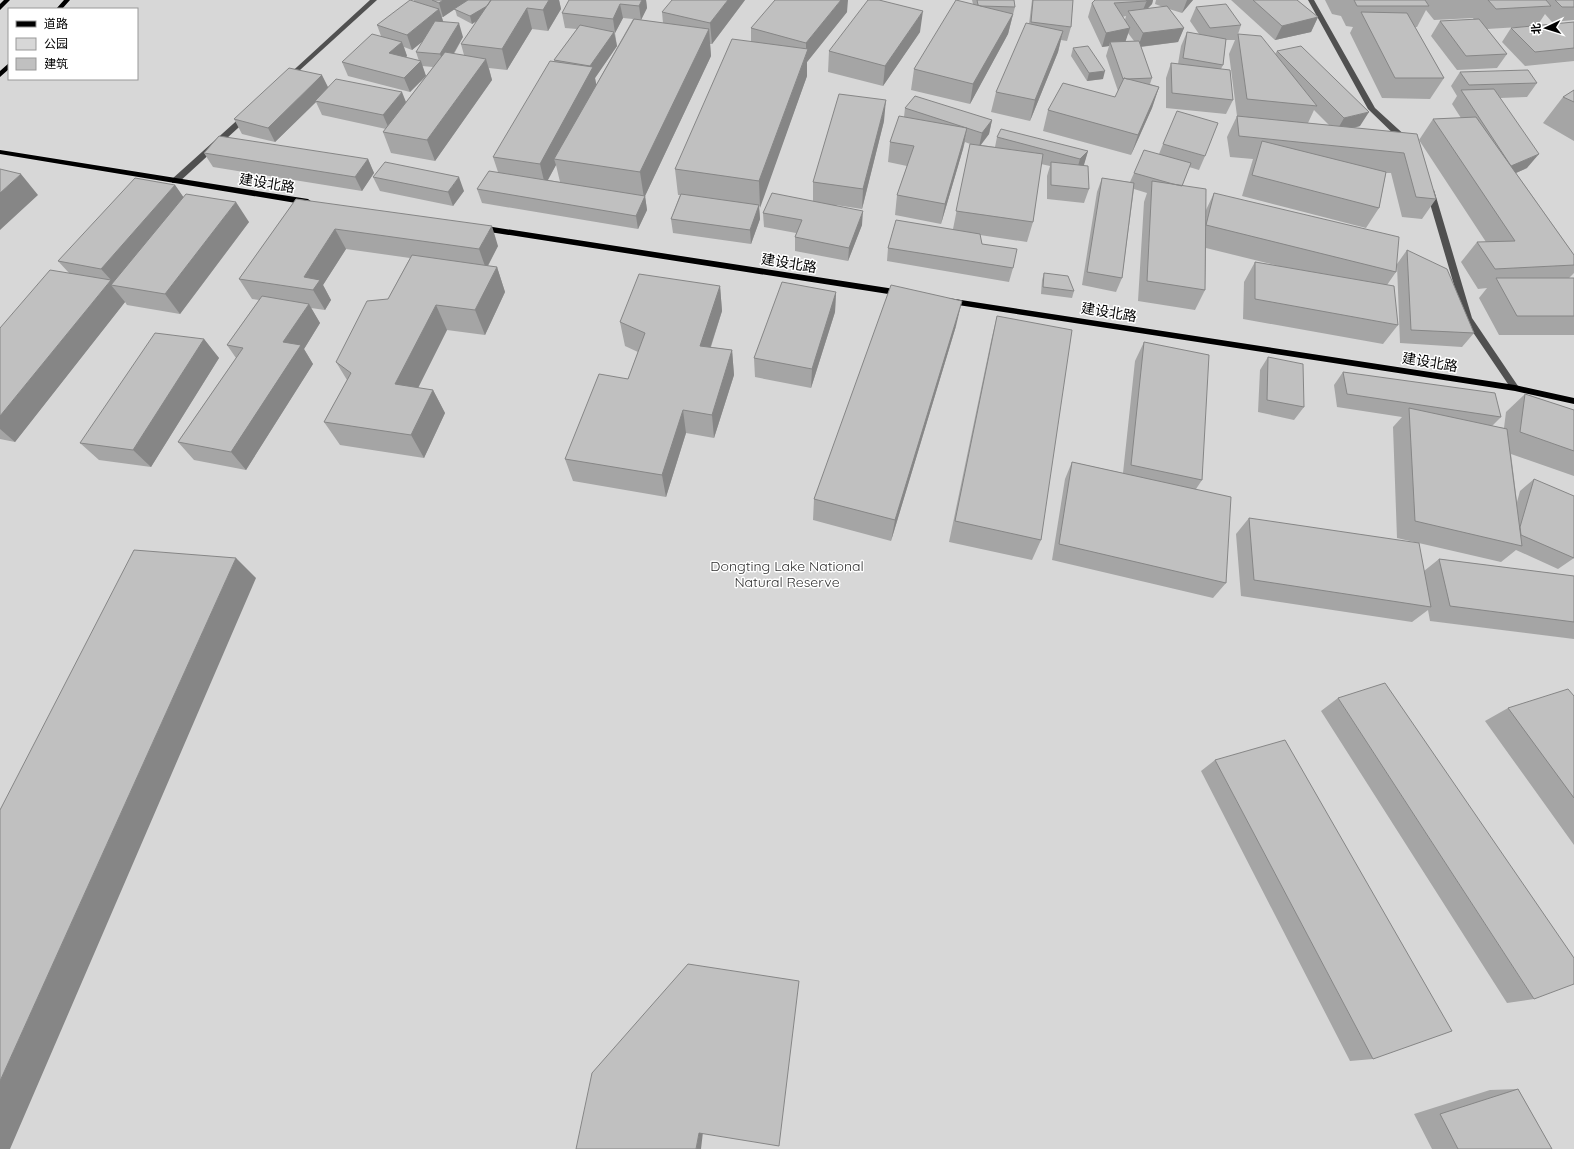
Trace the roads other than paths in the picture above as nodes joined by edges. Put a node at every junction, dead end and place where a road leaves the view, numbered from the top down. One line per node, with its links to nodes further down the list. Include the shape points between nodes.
1 (7, 0): 5 (main road)
2 (67, 0): 6 (main road)
3 (374, 0): 9 (street)
4 (1311, 0): 11 (street, via 1372,109 1405,140)
5 (0, 8)
6 (60, 8)
7 (8, 66): 8 (main road)
8 (0, 75)
9 (280, 85)
10 (251, 112): 13 (street)
11 (1408, 146)
12 (0, 152): 13 (main road, 建设北路)
13 (175, 182): 15 (main road, 建设北路)
14 (1427, 184): 19 (street, via 1468,319)
15 (317, 203)
16 (475, 228): 17 (main road, 建设北路)
17 (908, 294)
18 (939, 299): 19 (main road, 建设北路)
19 (1514, 388): 20 (main road, 建设北路)
20 (1574, 402)

